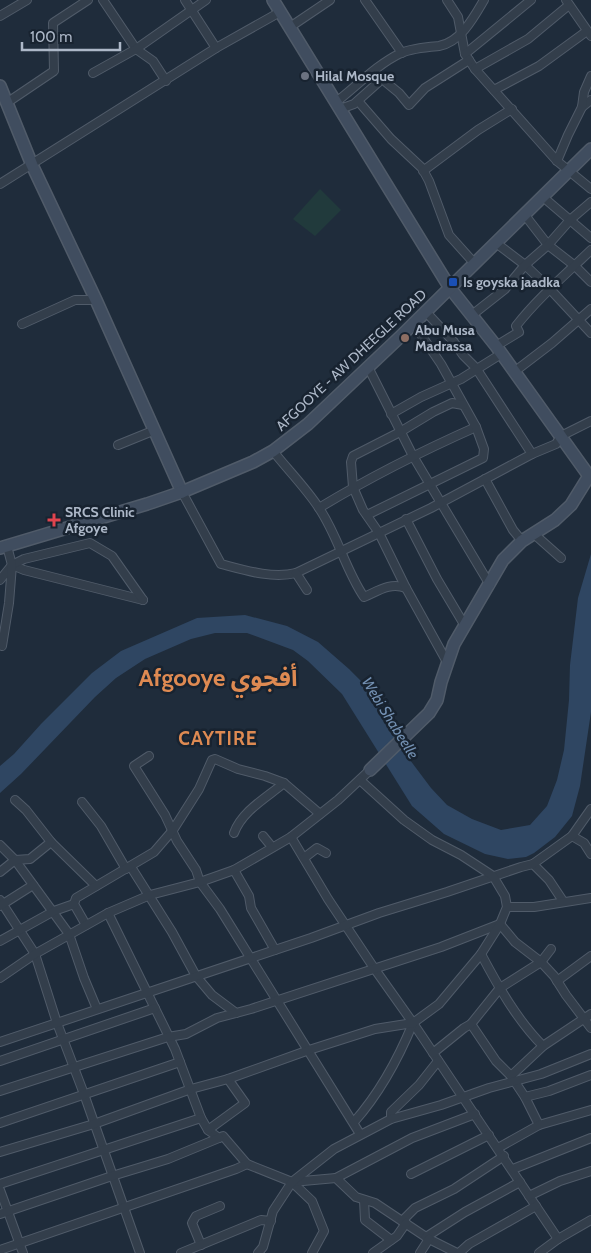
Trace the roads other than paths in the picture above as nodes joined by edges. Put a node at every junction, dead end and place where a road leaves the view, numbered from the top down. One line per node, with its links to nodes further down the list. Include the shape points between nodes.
1 (27, 0): 15 (street)
2 (88, 0): 31 (street, via 53,23 54,71)
3 (103, 0): 20 (street)
4 (185, 0): 13 (street)
5 (206, 0): 13 (street)
6 (273, 0): 14 (main road)
7 (330, 0): 16 (street)
8 (365, 0): 21 (street)
9 (447, 0): 18 (street, via 458,16)
10 (484, 0): 18 (street)
11 (531, 0): 22 (street)
12 (567, 3): 17 (street); 23 (street, via 528,39)
13 (191, 9): 19 (street); 20 (street)
14 (280, 12): 16 (main road); 19 (street)
15 (0, 16)
16 (290, 27): 32 (main road)
17 (589, 33): 28 (street)
18 (461, 34): 21 (street, via 442,45); 22 (street)
19 (216, 48): 26 (street)
20 (136, 49): 24 (street); 26 (street, via 153,61)
21 (402, 52): 32 (street, via 368,74)
22 (467, 57): 23 (street); 30 (street, via 425,88 409,105 382,79)
23 (475, 69): 28 (street)
24 (93, 73)
25 (591, 76): 33 (street)
26 (166, 81): 37 (street)
27 (0, 86): 31 (main road)
28 (494, 90): 34 (street)
29 (591, 100): 33 (street)
30 (358, 101): 32 (street); 38 (street)
31 (8, 102): 37 (main road)
32 (338, 106): 54 (main road)
33 (582, 107): 36 (street)
34 (512, 109): 36 (street); 38 (street)
35 (591, 149): 39 (main road, AFGOOYE - AW DHEEGLE ROAD)
36 (558, 161): 39 (street)
37 (32, 165): 40 (street); 56 (main road)
38 (424, 171): 50 (street, via 449,235)
39 (568, 171): 41 (street); 42 (main road, AFGOOYE - AW DHEEGLE ROAD)
40 (0, 184)
41 (591, 189)
42 (543, 197): 44 (main road, AFGOOYE - AW DHEEGLE ROAD); 45 (street)
43 (591, 202): 45 (street)
44 (524, 214): 47 (main road, AFGOOYE - AW DHEEGLE ROAD); 48 (street)
45 (570, 220): 46 (street); 48 (street)
46 (591, 238)
47 (496, 243): 50 (main road, AFGOOYE - AW DHEEGLE ROAD); 51 (street)
48 (548, 245): 51 (street); 52 (street)
49 (591, 250): 52 (street)
50 (475, 264): 54 (main road, AFGOOYE - AW DHEEGLE ROAD)
51 (524, 265): 55 (street); 59 (street, via 505,289)
52 (575, 266): 53 (street); 55 (street)
53 (591, 282)
54 (450, 288): 58 (main road, AFGOOYE - AW DHEEGLE ROAD); 59 (main road)
55 (549, 288): 60 (street); 64 (street, via 516,326 519,332)
56 (96, 300): 62 (street, via 75,300); 73 (main road)
57 (591, 309): 60 (street)
58 (425, 311): 61 (main road, AFGOOYE - AW DHEEGLE ROAD); 66 (street)
59 (472, 315): 64 (main road)
60 (578, 320): 63 (street); 67 (street)
61 (413, 323): 65 (main road, AFGOOYE - AW DHEEGLE ROAD); 68 (street)
62 (22, 324)
63 (591, 334)
64 (499, 350): 66 (street); 67 (main road)
65 (368, 367): 70 (street); 77 (main road, AFGOOYE - AW DHEEGLE ROAD, via 308,424)
66 (476, 368): 68 (street); 78 (street)
67 (514, 372): 75 (main road)
68 (451, 384): 69 (street); 70 (street)
69 (463, 405): 72 (street); 74 (street, via 452,403)
70 (391, 414): 74 (street)
71 (591, 421): 75 (street)
72 (476, 427): 79 (street); 82 (street, via 484,448 483,458)
73 (155, 430): 76 (street); 84 (main road)
74 (400, 432): 79 (street); 83 (street, via 353,456)
75 (561, 436): 78 (street, via 556,444); 80 (main road)
76 (118, 445)
77 (273, 451): 84 (main road, AFGOOYE - AW DHEEGLE ROAD); 86 (street)
78 (532, 454): 81 (street)
79 (412, 456): 82 (street); 83 (street)
80 (590, 477): 90 (main road, via 570,506)
81 (485, 479): 85 (street); 91 (street)
82 (429, 484): 85 (street); 87 (street)
83 (353, 487): 86 (street); 87 (street)
84 (182, 492): 92 (main road, AFGOOYE - AW DHEEGLE ROAD); 96 (street, via 221,564 271,575)
85 (440, 503): 88 (street); 98 (street)
86 (319, 508): 93 (street)
87 (367, 515): 89 (street)
88 (406, 519): 89 (street); 101 (street)
89 (379, 533): 93 (street); 99 (street)
90 (534, 534): 91 (main road); 94 (street)
91 (522, 541): 98 (main road, via 504,560)
92 (3, 547): 95 (street)
93 (342, 551): 96 (street); 99 (street, via 353,581 364,597 388,586)
94 (561, 558)
95 (12, 565): 95 (street, via 24,570 143,600 112,556 90,543 24,559); 97 (street); 102 (street)
96 (296, 573): 100 (street)
97 (0, 580)
98 (490, 585): 101 (main road)
99 (406, 588): 103 (street)
100 (307, 590)
101 (465, 626): 103 (main road)
102 (2, 646)
103 (447, 662): 105 (main road, via 437,700 429,713)
104 (149, 756): 112 (street, via 134,766)
105 (370, 770): 106 (street)
106 (360, 780): 111 (street); 128 (street, via 404,820)
107 (284, 783): 111 (street); 112 (street, via 212,760 199,789); 113 (street, via 249,810)
108 (16, 800): 117 (street)
109 (82, 802): 125 (street)
110 (591, 809): 115 (street)
111 (320, 814): 116 (street)
112 (173, 830): 125 (street, via 154,852); 129 (street)
113 (234, 834)
114 (263, 836): 119 (street)
115 (572, 836): 121 (street, via 584,842); 124 (street)
116 (291, 837): 119 (street); 122 (street)
117 (51, 842): 123 (street, via 30,859); 131 (street)
118 (0, 845): 123 (street)
119 (272, 846): 126 (street)
120 (326, 853): 122 (street, via 317,848)
121 (591, 854)
122 (304, 858): 141 (street)
123 (15, 860): 127 (street); 130 (street)
124 (534, 864): 128 (street); 134 (street)
125 (128, 868): 131 (street); 132 (street)
126 (234, 870): 129 (street); 147 (street)
127 (0, 872)
128 (493, 876): 137 (street, via 505,896); 141 (street)
129 (200, 882): 132 (street); 151 (street)
130 (33, 885): 135 (street); 138 (street)
131 (96, 886): 136 (street, via 76,898)
132 (150, 895): 139 (street); 154 (street)
133 (591, 898): 134 (street)
134 (563, 901): 137 (street, via 534,907)
135 (1, 903): 143 (street)
136 (74, 904): 138 (street); 142 (street)
137 (507, 907): 140 (street)
138 (54, 911): 143 (street); 144 (street)
139 (108, 913): 142 (street); 158 (street)
140 (500, 924): 149 (street); 152 (street, via 515,942); 153 (street)
141 (345, 925): 147 (street); 153 (street)
142 (86, 926): 144 (street)
143 (20, 930): 145 (street); 148 (street)
144 (69, 934): 148 (street); 161 (street)
145 (0, 941)
146 (550, 949): 152 (street)
147 (275, 950): 151 (street)
148 (35, 954): 155 (street); 164 (street)
149 (481, 954): 157 (street); 165 (street, via 439,1004)
150 (591, 956): 156 (street)
151 (251, 958): 154 (street); 159 (street)
152 (541, 962): 156 (street); 157 (street)
153 (374, 968): 159 (street); 165 (street)
154 (196, 976): 158 (street); 162 (street, via 212,995)
155 (0, 978)
156 (557, 981): 163 (street, via 566,996)
157 (500, 988): 166 (street); 171 (street, via 530,1033)
158 (148, 992): 160 (street); 161 (street)
159 (277, 1001): 162 (street); 172 (street)
160 (155, 1008): 168 (street); 169 (street)
161 (97, 1009): 164 (street)
162 (236, 1013): 168 (street, via 217,1018 186,1034)
163 (587, 1016): 167 (street); 171 (street)
164 (57, 1023): 169 (street); 170 (street)
165 (413, 1023): 172 (street, via 375,1029); 173 (street); 191 (street, via 368,1106)
166 (471, 1024): 173 (street); 181 (street)
167 (591, 1028)
168 (168, 1037): 177 (street); 178 (street)
169 (64, 1039): 175 (street); 178 (street)
170 (0, 1042)
171 (543, 1046): 181 (street)
172 (309, 1050): 180 (street); 191 (street)
173 (433, 1053): 176 (street)
174 (591, 1054): 181 (street, via 560,1067)
175 (0, 1061)
176 (438, 1061): 185 (street); 190 (street, via 391,1112)
177 (180, 1062): 182 (street); 184 (street)
178 (74, 1067): 183 (street); 184 (street)
179 (591, 1075): 186 (street)
180 (228, 1079): 182 (street); 195 (street, via 245,1104)
181 (512, 1079): 185 (street); 186 (street)
182 (191, 1089): 189 (street); 193 (street)
183 (0, 1091)
184 (84, 1094): 192 (street); 193 (street)
185 (463, 1096): 188 (street); 190 (street)
186 (525, 1097): 194 (street)
187 (591, 1110): 194 (street)
188 (475, 1114): 197 (street); 209 (street, via 412,1138)
189 (201, 1118): 195 (street); 201 (street)
190 (391, 1119): 196 (street)
191 (354, 1122): 196 (street)
192 (0, 1124)
193 (94, 1124): 201 (street); 202 (street)
194 (539, 1125): 200 (street)
195 (208, 1130): 198 (street)
196 (360, 1134): 210 (street, via 334,1149)
197 (489, 1135): 200 (street); 207 (street)
198 (219, 1138): 204 (street, via 223,1136); 208 (street, via 168,1160)
199 (591, 1138): 205 (street)
200 (498, 1148): 203 (street)
201 (103, 1150): 208 (street); 212 (street)
202 (0, 1152)
203 (504, 1156): 205 (street); 223 (street, via 454,1189 415,1208)
204 (247, 1164): 210 (street); 218 (street)
205 (513, 1169): 211 (street)
206 (591, 1171): 214 (street)
207 (410, 1174)
208 (112, 1176): 218 (street); 219 (street)
209 (336, 1178): 210 (street); 215 (street, via 356,1197)
210 (292, 1182): 222 (street); 234 (street, via 312,1201 324,1230)
211 (520, 1182): 214 (street); 224 (street, via 465,1212)
212 (0, 1184)
213 (0, 1190): 219 (street)
214 (529, 1196): 217 (street)
215 (364, 1200): 223 (street, via 375,1203); 226 (street, via 365,1220)
216 (220, 1206): 228 (street, via 196,1216 192,1223)
217 (536, 1206): 225 (street); 237 (street)
218 (124, 1207): 227 (street); 231 (street)
219 (8, 1211): 220 (street); 227 (street)
220 (0, 1214)
221 (591, 1220): 225 (street)
222 (270, 1221): 228 (street, via 261,1220); 233 (street)
223 (403, 1222): 224 (street); 226 (street, via 397,1236)
224 (428, 1238): 236 (street); 237 (street)
225 (558, 1239): 238 (street)
226 (391, 1240): 235 (street)
227 (21, 1243): 229 (street); 230 (street)
228 (201, 1244): 232 (street)
229 (0, 1250)
230 (24, 1253)
231 (140, 1253)
232 (181, 1253)
233 (258, 1253)
234 (312, 1253)
235 (373, 1253)
236 (420, 1253)
237 (458, 1253)
238 (539, 1253)

